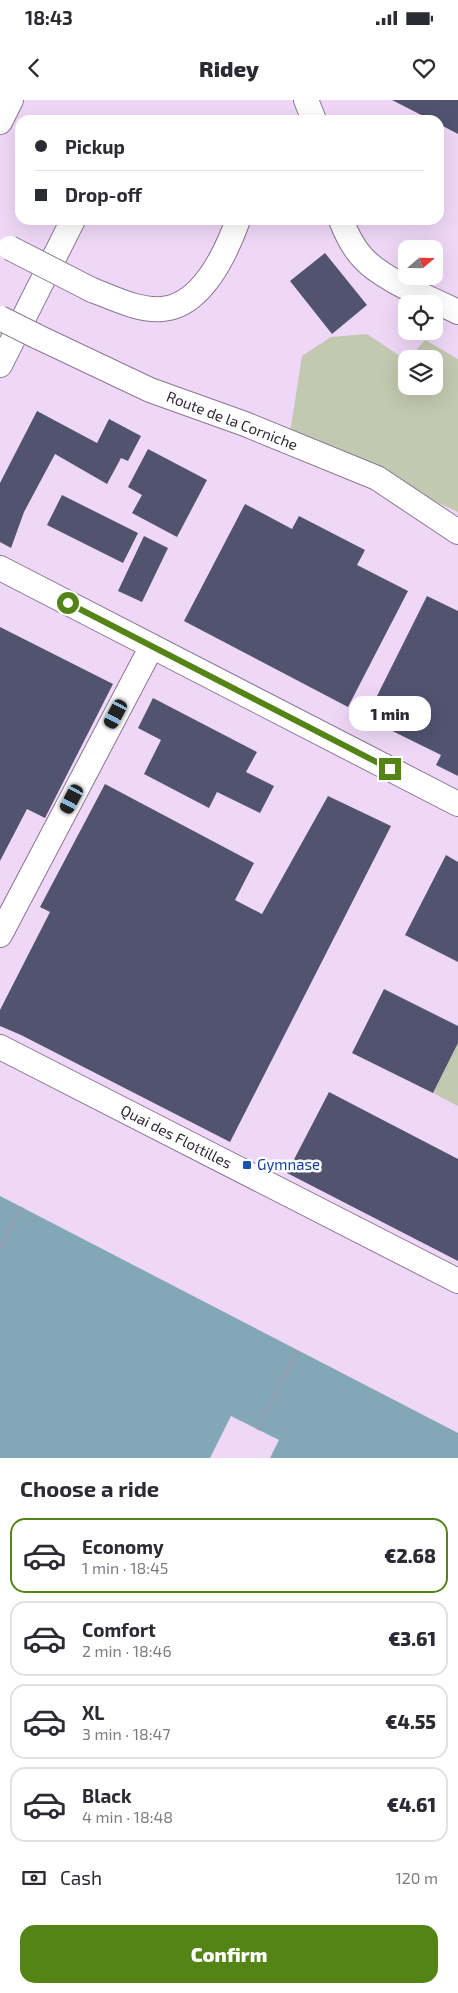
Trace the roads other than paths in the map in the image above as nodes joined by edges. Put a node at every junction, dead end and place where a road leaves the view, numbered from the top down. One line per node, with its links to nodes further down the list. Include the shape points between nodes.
1 (11, 100): 4 (street)
2 (306, 100): 3 (street)
3 (312, 115)
4 (0, 122)
5 (70, 225): 11 (street)
6 (236, 225): 8 (street, bridge, via 217,267 208,279 186,300 162,309 128,304 92,290)
7 (343, 225): 9 (street, via 362,257 380,272)
8 (5, 243)
9 (458, 312)
10 (0, 318): 12 (street, Route de la Corniche, bridge, via 150,390 245,424 377,478)
11 (0, 365)
12 (458, 532)
13 (0, 568): 14 (street)
14 (152, 646): 15 (street); 16 (street)
15 (458, 804)
16 (0, 935)
17 (0, 1047): 18 (street, Quai des Flottilles)
18 (458, 1281)

